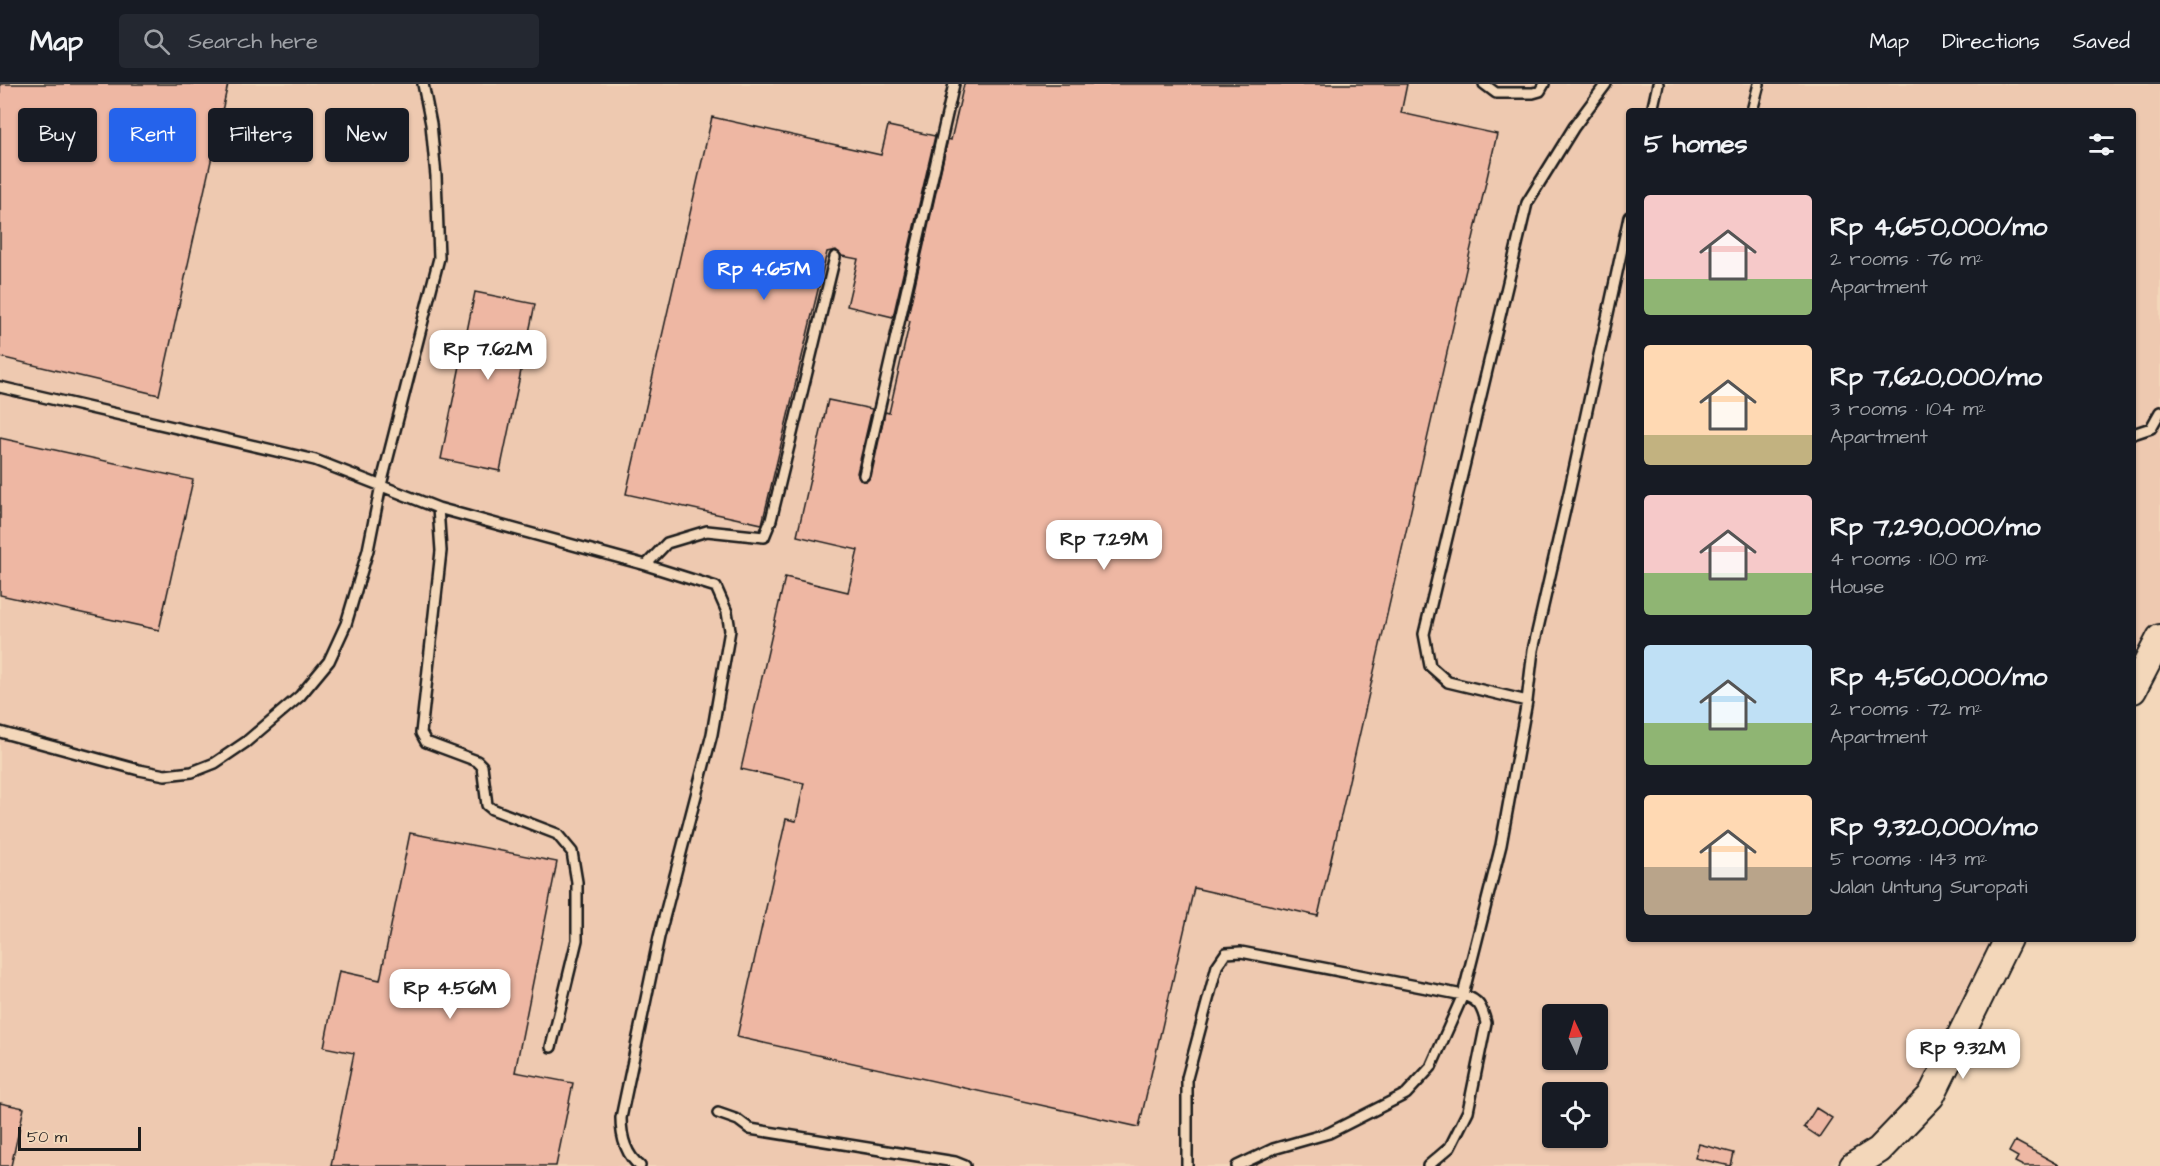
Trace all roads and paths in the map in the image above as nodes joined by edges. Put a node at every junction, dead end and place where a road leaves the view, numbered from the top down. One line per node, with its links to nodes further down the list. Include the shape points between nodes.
1 (423, 84): 16 (lane, via 431,124 440,258)
2 (954, 84): 15 (lane)
3 (1484, 84): 4 (lane, via 1496,93 1533,93)
4 (1544, 84)
5 (1606, 84): 21 (lane, via 1527,203 1424,634 1430,666 1448,682)
6 (1658, 84): 8 (lane)
7 (1759, 84): 9 (lane)
8 (1653, 108)
9 (1753, 108)
10 (1626, 231): 21 (lane, via 1533,650)
11 (835, 257): 18 (lane, via 764,537 707,531 667,543)
12 (0, 387): 16 (lane, via 315,460)
13 (2160, 412): 14 (lane, via 2151,428)
14 (2136, 433)
15 (864, 475)
16 (381, 485): 17 (lane); 22 (lane, via 368,550 346,624 329,661 300,696 215,763 192,772 165,775)
17 (438, 508): 18 (lane); 25 (lane, via 441,551 421,733 426,742 482,765 487,805 557,834 572,852 577,882 577,940)
18 (646, 565): 27 (lane, via 716,587 730,630 712,734 659,937 621,1119 626,1147)
19 (2160, 638): 20 (main road)
20 (2136, 684)
21 (1527, 701): 24 (lane, via 1502,845)
22 (0, 732)
23 (2007, 942): 32 (main road, via 1931,1096 1879,1150)
24 (1463, 994): 29 (lane, via 1241,952 1226,953 1217,966 1187,1078); 30 (lane, via 1431,1067 1406,1094 1329,1133 1273,1149); 31 (lane, via 1476,1000 1486,1023 1468,1111 1450,1147)
25 (551, 1047)
26 (718, 1113): 28 (lane, via 750,1129)
27 (640, 1166)
28 (965, 1166)
29 (1187, 1166)
30 (1237, 1166)
31 (1428, 1166)
32 (1853, 1166)

